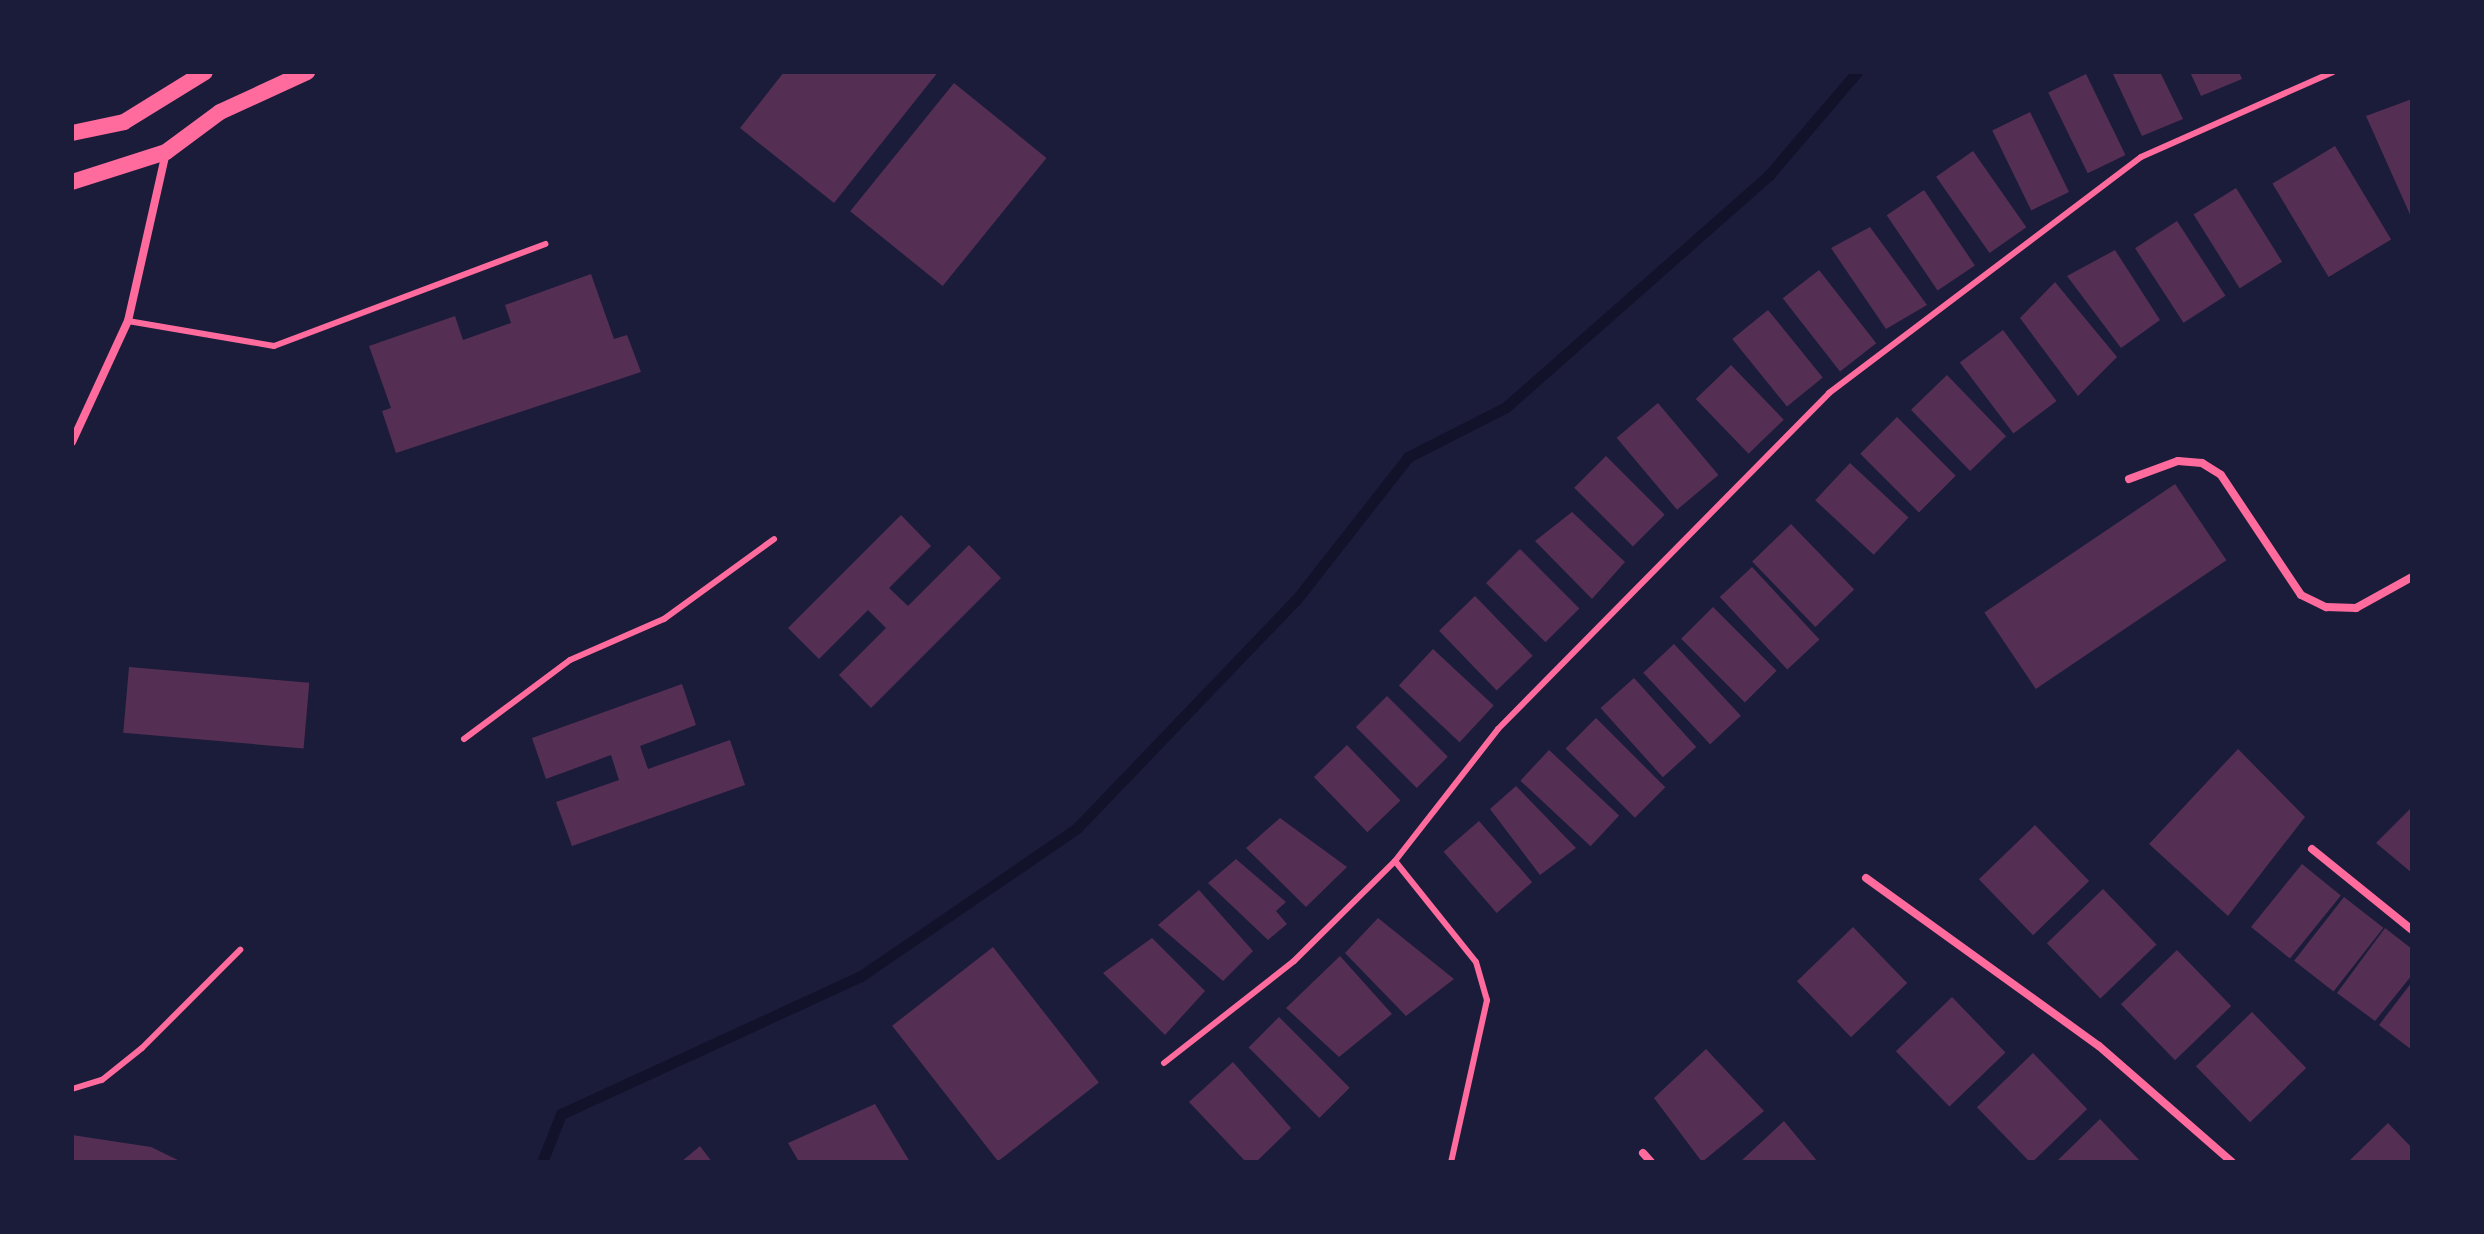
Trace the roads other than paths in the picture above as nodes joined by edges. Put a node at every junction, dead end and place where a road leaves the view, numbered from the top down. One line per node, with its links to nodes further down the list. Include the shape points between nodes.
1 (189, 72): 5 (street)
2 (205, 72): 5 (main road)
3 (307, 72): 7 (main road, via 220,112)
4 (2333, 72): 17 (lane, via 2141,157 1829,393 1498,729)
5 (183, 91): 6 (main road, via 124,122)
6 (72, 133)
7 (166, 152): 8 (main road); 10 (street)
8 (72, 182)
9 (546, 244): 10 (lane, via 274,346)
10 (128, 321): 11 (street)
11 (72, 442)
12 (2129, 479): 14 (street, via 2178,461 2212,469 2301,595 2326,607 2356,608)
13 (774, 539): 15 (lane, via 664,619 570,660)
14 (2412, 577)
15 (464, 739)
16 (2312, 849): 19 (street)
17 (1395, 861): 21 (lane, via 1294,961); 24 (lane, via 1476,962 1487,1000)
18 (1866, 878): 26 (street, via 2099,1046)
19 (2412, 930)
20 (240, 950): 22 (lane, via 142,1048 102,1080)
21 (1164, 1063)
22 (72, 1089)
23 (1643, 1153): 25 (street)
24 (1451, 1162)
25 (1651, 1162)
26 (2232, 1162)

